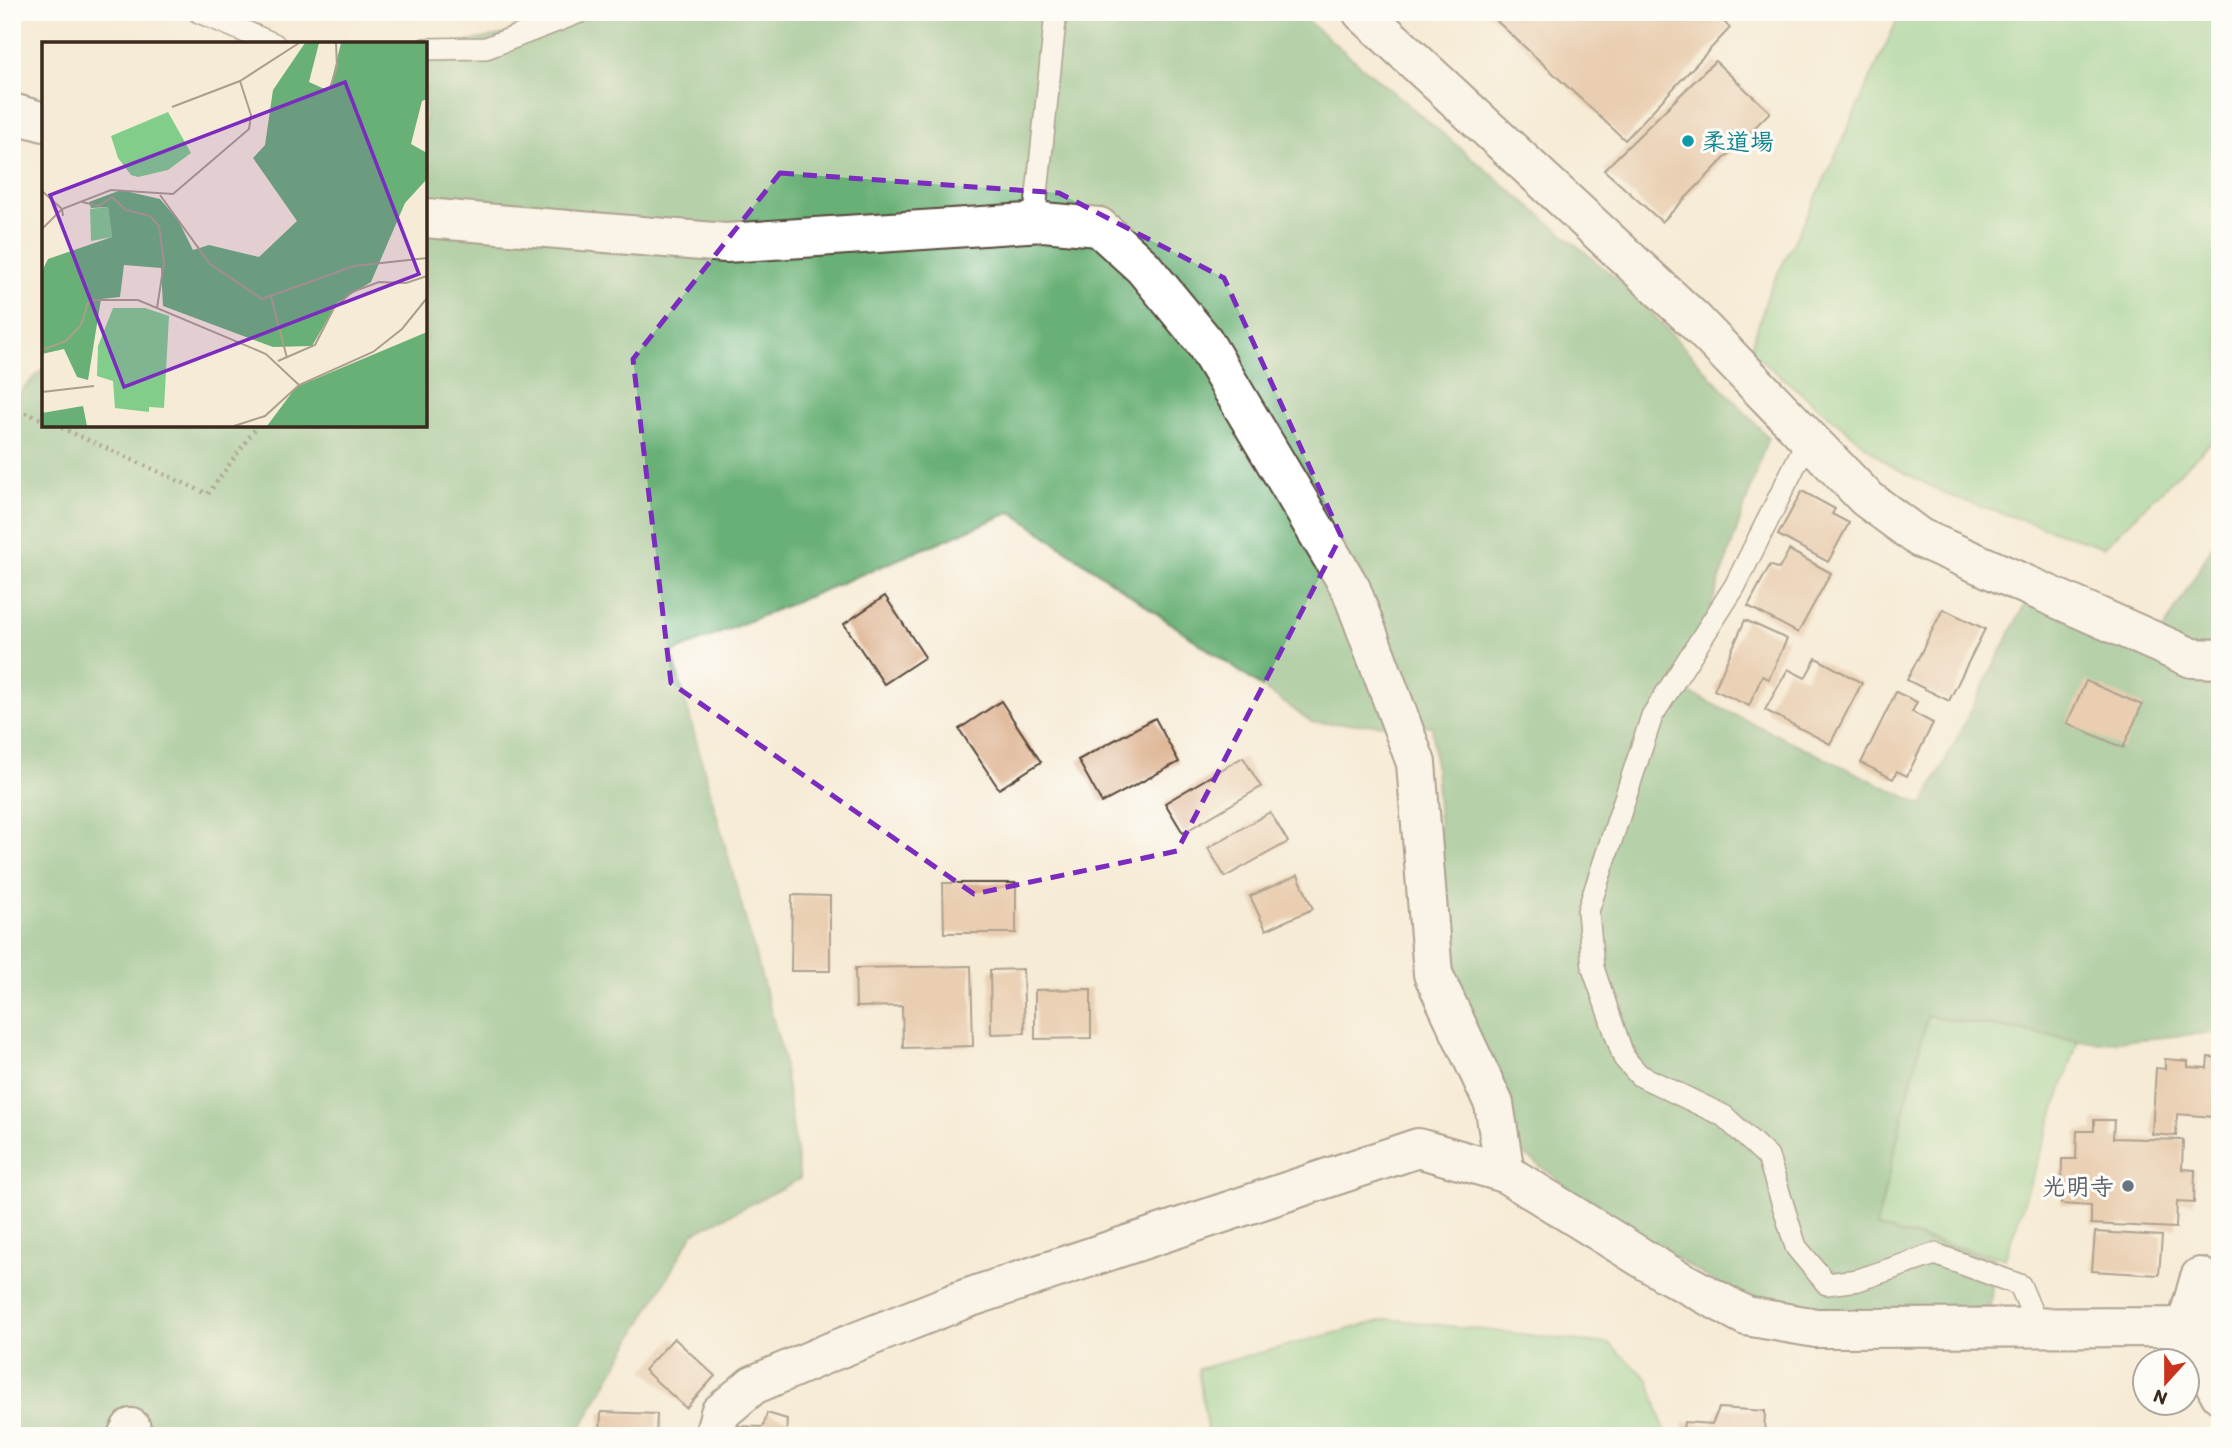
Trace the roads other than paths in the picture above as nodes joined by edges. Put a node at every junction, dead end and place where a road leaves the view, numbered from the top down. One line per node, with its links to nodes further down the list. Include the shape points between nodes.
1 (199, 12): 5 (lane)
2 (580, 12): 6 (lane, via 486,48)
3 (1056, 12): 10 (lane)
4 (1362, 12): 11 (street, via 1694,320)
5 (269, 42)
6 (427, 49)
7 (12, 113): 8 (street)
8 (42, 121)
9 (427, 218): 10 (street, via 726,243)
10 (1034, 223): 13 (street, via 1099,227 1143,267 1203,340 1351,589 1416,763 1433,974 1494,1104)
11 (1809, 437): 12 (street, via 1866,498 1920,538 2179,653); 16 (lane, via 1735,586 1652,716 1588,911 1594,968 1624,1058 1639,1075 1724,1116 1768,1157 1796,1248 1827,1284 1858,1280 1935,1254 2020,1285)
12 (2220, 659)
13 (1505, 1173): 16 (street, via 1666,1273 1746,1316 1816,1328); 18 (street, via 1418,1148 1405,1152 962,1300 828,1353 753,1385 720,1413)
14 (2200, 1277): 15 (street)
15 (2203, 1320): 16 (street); 17 (street)
16 (2038, 1327)
17 (2220, 1394)
18 (715, 1436)

